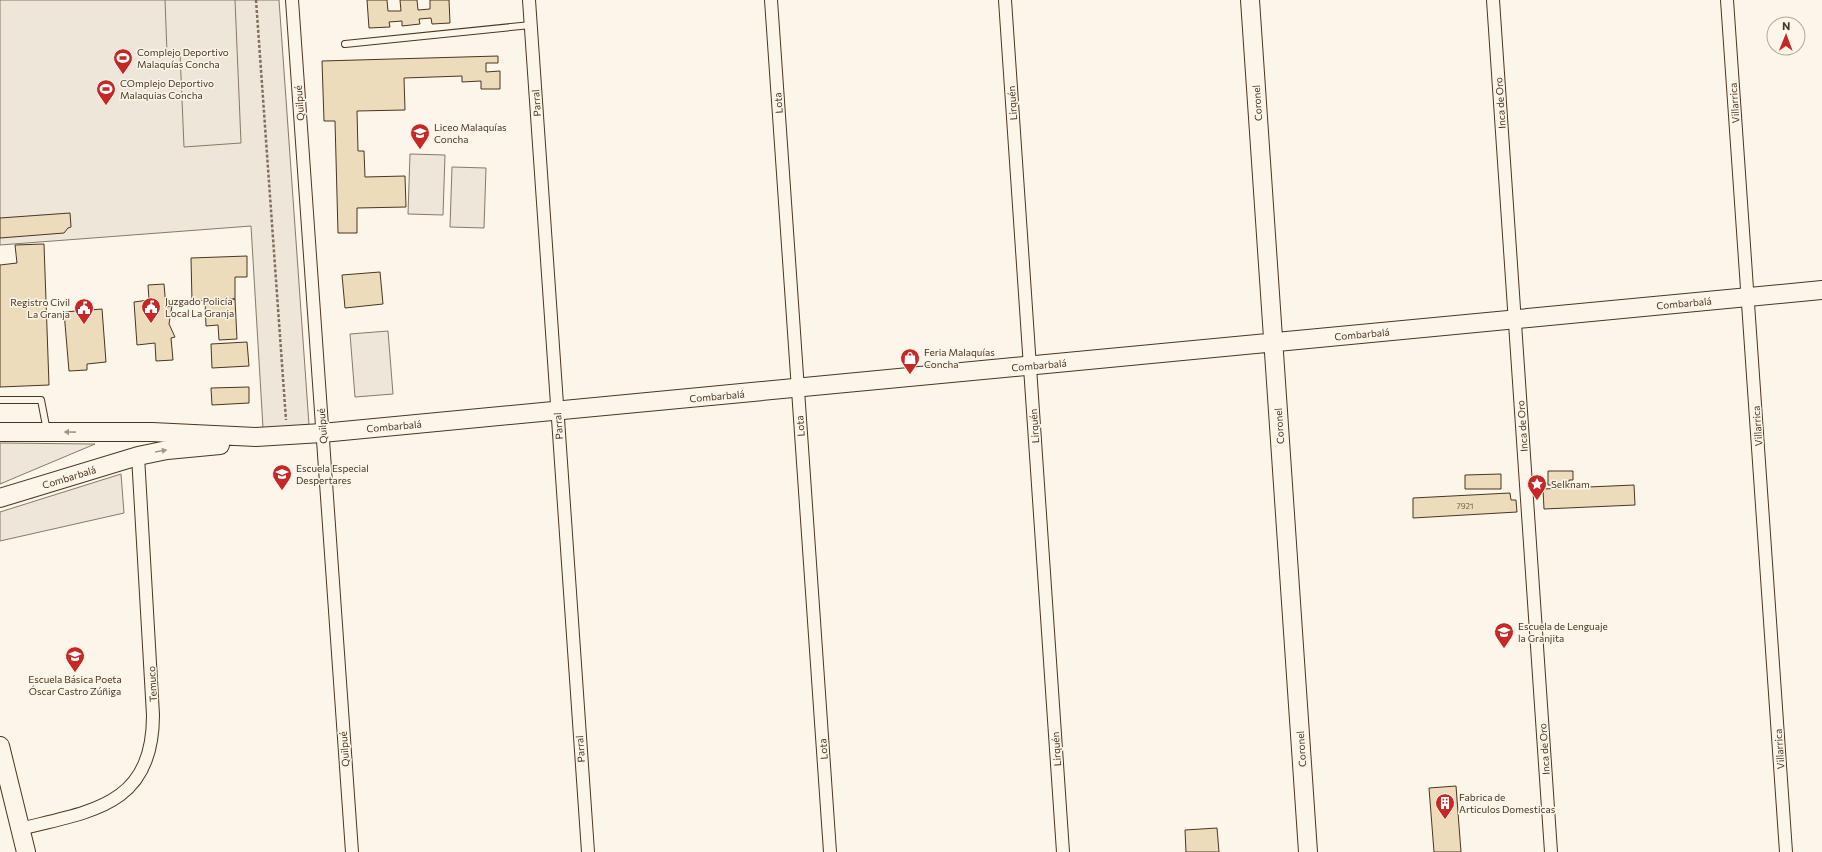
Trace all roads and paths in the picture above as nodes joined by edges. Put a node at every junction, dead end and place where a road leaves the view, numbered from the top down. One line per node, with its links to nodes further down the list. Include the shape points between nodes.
1 (256, 0): 19 (path)
2 (292, 0): 23 (street, Quilpué)
3 (529, 0): 9 (street, Parral)
4 (771, 0): 16 (street, Lota)
5 (1004, 0): 15 (street, Lirquén)
6 (1250, 0): 14 (main road, Coronel)
7 (1493, 0): 13 (street, Inca de Oro)
8 (1727, 0): 12 (street, Villarrica)
9 (530, 25): 10 (lane); 18 (street, Parral)
10 (345, 44)
11 (1822, 290): 12 (main road, Combarbalá)
12 (1748, 297): 13 (main road, Combarbalá); 37 (street, Villarrica)
13 (1515, 320): 14 (main road, Combarbalá); 36 (street, Inca de Oro)
14 (1273, 342): 15 (main road, Combarbalá); 35 (main road, Coronel)
15 (1030, 366): 16 (main road, Combarbalá); 34 (street, Lirquén)
16 (798, 388): 18 (main road, Combarbalá); 33 (street, Lota)
17 (0, 400): 21 (lane, via 41,400)
18 (557, 411): 23 (main road, Combarbalá); 32 (street, Parral)
19 (286, 422)
20 (0, 432): 21 (main road, Combarbalá)
21 (47, 432): 22 (main road, Combarbalá, one-way to 21)
22 (109, 433): 24 (main road, Combarbalá, via 152,432); 26 (main road, via 116,446)
23 (322, 433): 24 (main road, Combarbalá); 31 (street, Quilpué)
24 (256, 437): 25 (main road, Combarbalá, one-way to 24)
25 (138, 456): 26 (main road, Combarbalá); 29 (street, Temuco, via 153,715 150,753 137,779 113,800 86,812)
26 (110, 464): 27 (main road, Combarbalá)
27 (0, 498)
28 (1, 755): 29 (main road)
29 (20, 828): 30 (main road)
30 (26, 852)
31 (352, 852)
32 (588, 852)
33 (830, 852)
34 (1063, 852)
35 (1308, 852)
36 (1551, 852)
37 (1786, 852)

